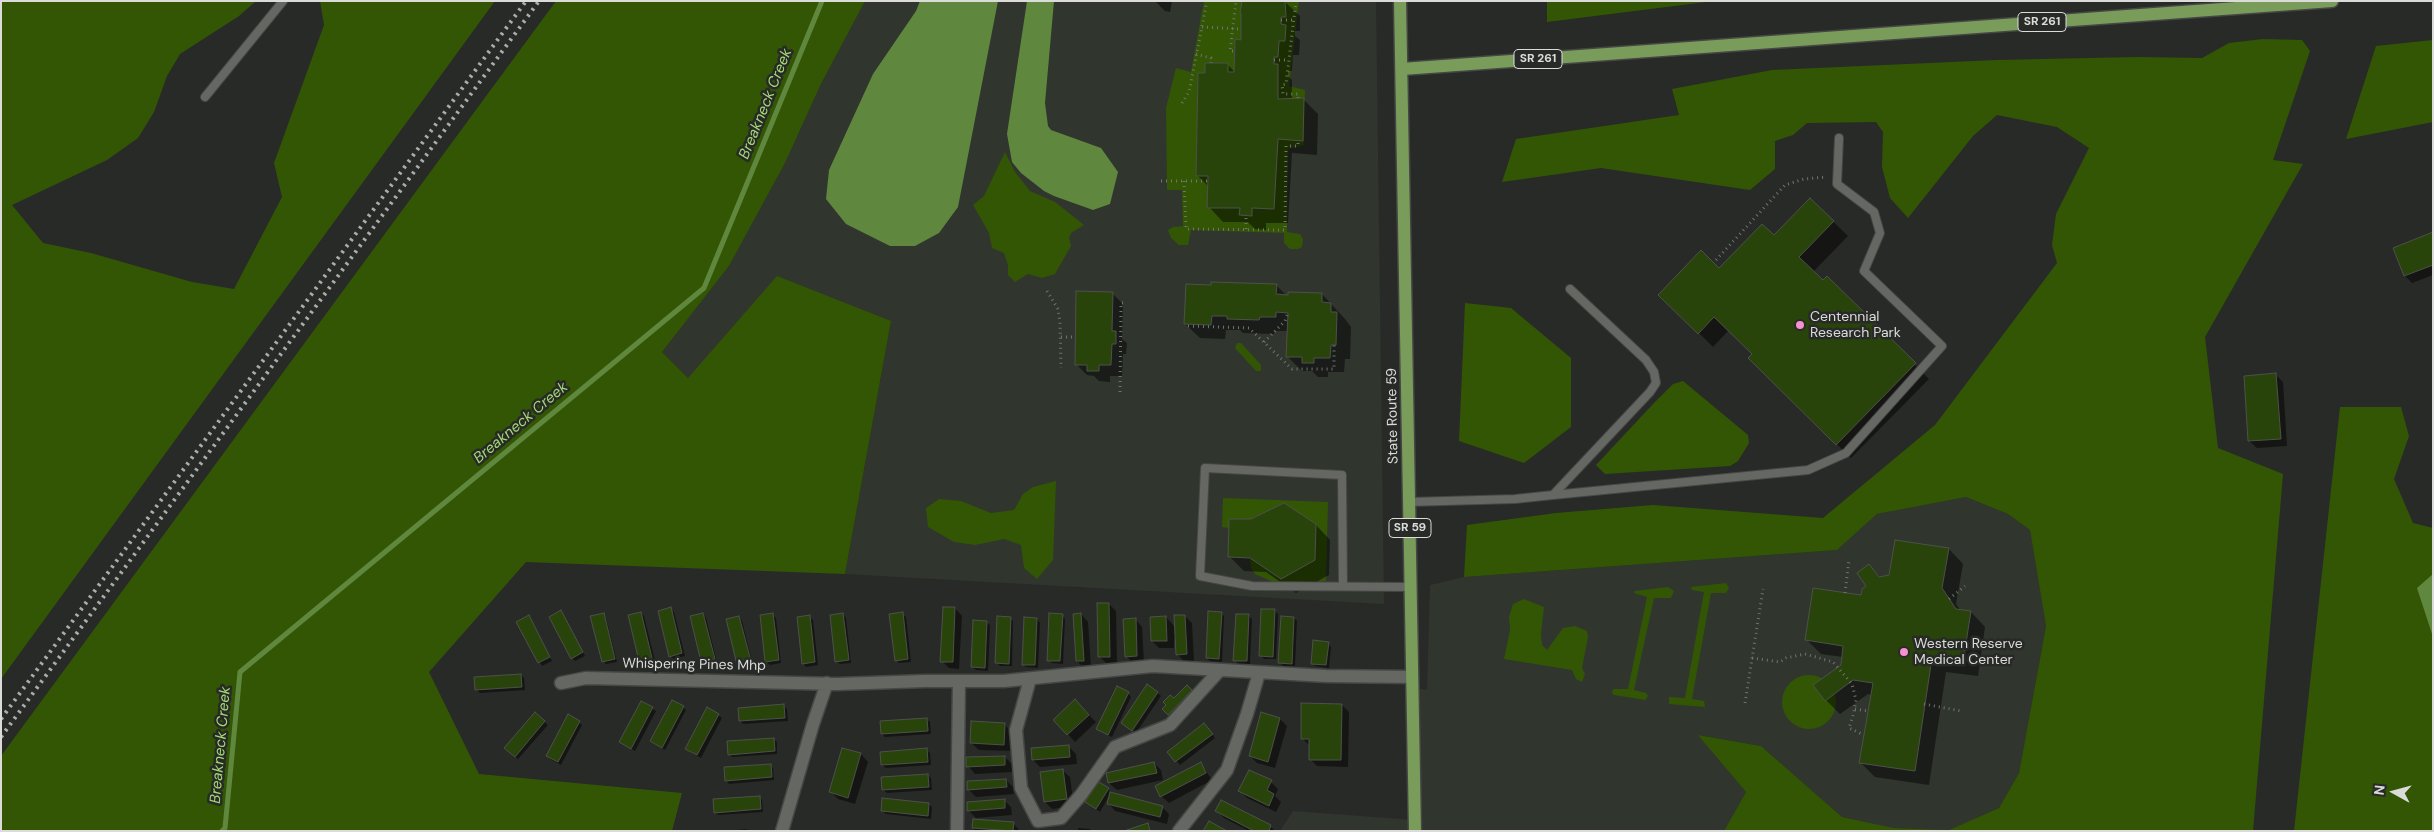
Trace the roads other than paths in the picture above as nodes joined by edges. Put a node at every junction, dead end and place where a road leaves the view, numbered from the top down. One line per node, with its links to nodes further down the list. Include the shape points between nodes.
1 (283, 1): 5 (lane)
2 (1400, 1): 4 (main road, State Route 59 / SR 59)
3 (2332, 1): 4 (main road, SR 261)
4 (1402, 69): 9 (main road, State Route 59 / SR 59)
5 (205, 97)
6 (1839, 138): 8 (lane, via 1836,184 1874,212 1880,233 1864,271 1942,346 1846,453 1808,470)
7 (1570, 289): 8 (lane, via 1646,360 1654,372 1656,383)
8 (1553, 494): 9 (lane)
9 (1410, 502): 11 (main road, State Route 59 / SR 59)
10 (1344, 586): 10 (lane, via 1252,586 1200,576 1205,468 1342,476); 11 (lane)
11 (1411, 587): 14 (main road, State Route 59 / SR 59)
12 (1220, 670): 13 (street, Whispering Pines Mhp); 15 (street, Whispering Pines Mhp, via 1153,666); 15 (street, via 1170,725 1115,747 1062,818 1038,821 1021,788 1016,730)
13 (1259, 673): 14 (street, Whispering Pines Mhp); 21 (street, via 1227,770)
14 (1412, 676): 22 (main road, State Route 59 / SR 59)
15 (1030, 679): 16 (street, Whispering Pines Mhp)
16 (959, 682): 18 (street, Whispering Pines Mhp); 20 (street)
17 (562, 683): 18 (street, Whispering Pines Mhp, via 586,678 654,678)
18 (827, 684): 19 (street)
19 (782, 831)
20 (957, 831)
21 (1179, 831)
22 (1415, 831)

